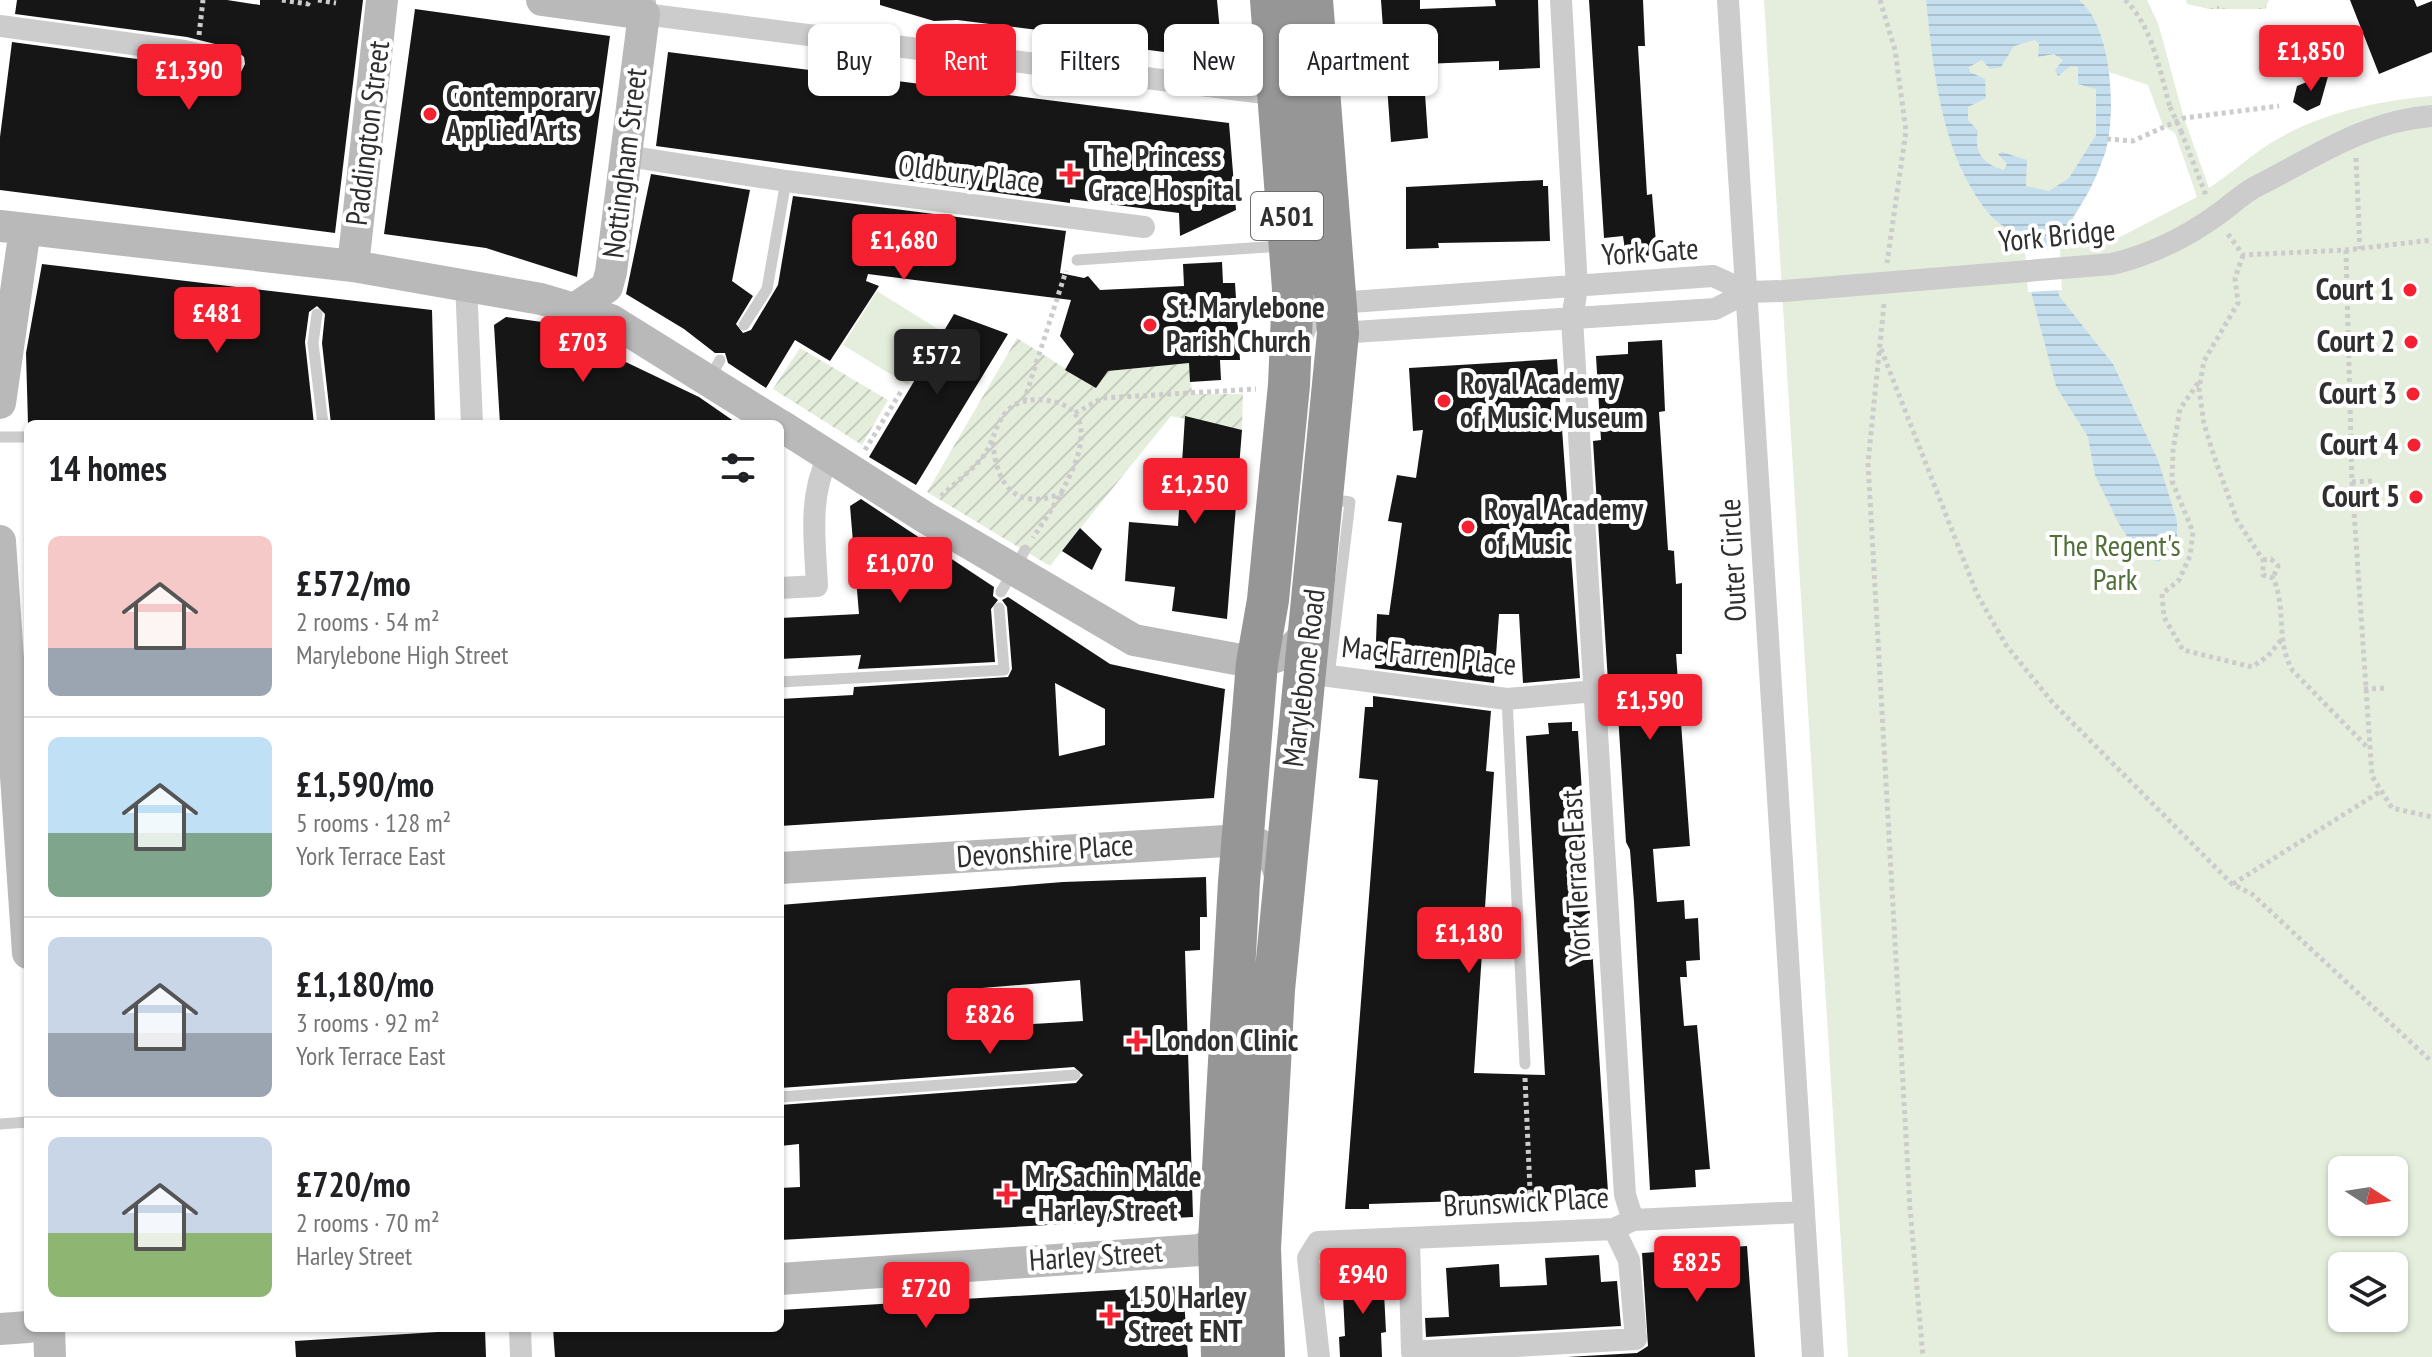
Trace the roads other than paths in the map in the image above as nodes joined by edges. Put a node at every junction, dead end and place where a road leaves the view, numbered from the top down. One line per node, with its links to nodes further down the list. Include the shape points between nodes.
1 (542, 0): 7 (street)
2 (1271, 0): 10 (highway, Marylebone Road / A501)
3 (1312, 0): 26 (highway, Marylebone Road / A501)
4 (1561, 0): 22 (street, York Terrace East)
5 (1728, 0): 23 (street, Outer Circle)
6 (386, 5): 19 (street, Paddington Street)
7 (644, 7): 10 (street); 13 (street, Nottingham Street)
8 (0, 26): 9 (street)
9 (231, 62)
10 (1279, 95)
11 (1279, 96): 17 (highway, Marylebone Road / A501)
12 (2432, 116): 23 (street, York Bridge, via 2349,135 2164,247 2123,262)
13 (627, 156): 14 (street, Oldbury Place); 21 (street, Nottingham Street)
14 (786, 181): 16 (street, Oldbury Place); 28 (lane, via 767,289)
15 (12, 227): 19 (street); 30 (street)
16 (1144, 227)
17 (1289, 246): 18 (lane); 35 (highway, Marylebone Road / A501, via 1293,289)
18 (1072, 263)
19 (362, 267): 20 (street)
20 (466, 283): 24 (street); 32 (street)
21 (607, 287): 24 (street, Nottingham Street); 29 (street)
22 (1577, 288): 23 (street, York Gate, via 1713,276); 26 (street, York Gate); 27 (street, York Terrace East)
23 (1748, 292): 27 (street, York Gate, via 1715,309); 61 (street, Outer Circle)
24 (576, 308): 29 (street)
25 (317, 314): 31 (lane, via 313,343)
26 (1338, 318): 27 (street, York Gate); 35 (street, via 1316,312 1302,336); 39 (highway, Marylebone Road / A501)
27 (1572, 319): 48 (street, York Terrace East)
28 (744, 325)
29 (635, 334): 33 (street, via 714,370)
30 (0, 403)
31 (323, 420)
32 (472, 420)
33 (773, 420)
34 (784, 428): 38 (street)
35 (1285, 433): 45 (highway, Marylebone Road / A501)
36 (0, 437): 37 (lane)
37 (24, 437)
38 (828, 457): 41 (street, via 814,498 817,586); 45 (street, via 932,509 1013,571 1134,640)
39 (1324, 499): 43 (highway, Marylebone Road / A501); 46 (lane, via 1350,502)
40 (0, 541): 44 (street)
41 (784, 588)
42 (999, 608): 47 (lane, via 1004,670)
43 (1312, 613): 45 (street, via 1304,636 1290,652); 46 (highway, Marylebone Road / A501)
44 (12, 641): 53 (street)
45 (1257, 663): 50 (highway, Marylebone Road / A501)
46 (1318, 674): 49 (street, Mac Farren Place); 52 (highway, Marylebone Road / A501)
47 (784, 682)
48 (1595, 691): 49 (street, Mac Farren Place); 62 (street, York Terrace East)
49 (1507, 699): 55 (lane)
50 (1242, 840): 51 (street, Devonshire Place); 52 (street, via 1268,850); 64 (highway, Marylebone Road / A501)
51 (784, 868)
52 (1282, 885): 60 (highway, Marylebone Road / A501)
53 (18, 914): 54 (street)
54 (24, 937)
55 (1525, 1064)
56 (1075, 1075): 57 (lane)
57 (784, 1097)
58 (24, 1122): 59 (lane)
59 (0, 1124)
60 (1263, 1172): 64 (street, via 1245,1213); 66 (highway, Marylebone Road / A501)
61 (1803, 1212): 62 (street, Brunswick Place); 77 (street, Outer Circle)
62 (1624, 1225): 63 (street, Brunswick Place); 63 (street, York Terrace East, via 1636,1339 1412,1352)
63 (1409, 1238): 65 (street, Brunswick Place, via 1318,1242)
64 (1219, 1241): 67 (street, Harley Street, via 1200,1250); 74 (highway, Marylebone Road / A501)
65 (1308, 1258): 66 (street, Brunswick Place); 76 (street)
66 (1260, 1268): 75 (highway, Marylebone Road / A501)
67 (784, 1279)
68 (24, 1327): 69 (street)
69 (0, 1329)
70 (49, 1332): 72 (street)
71 (520, 1332): 73 (street)
72 (50, 1357)
73 (521, 1357)
74 (1222, 1357)
75 (1264, 1357)
76 (1319, 1357)
77 (1813, 1357)

